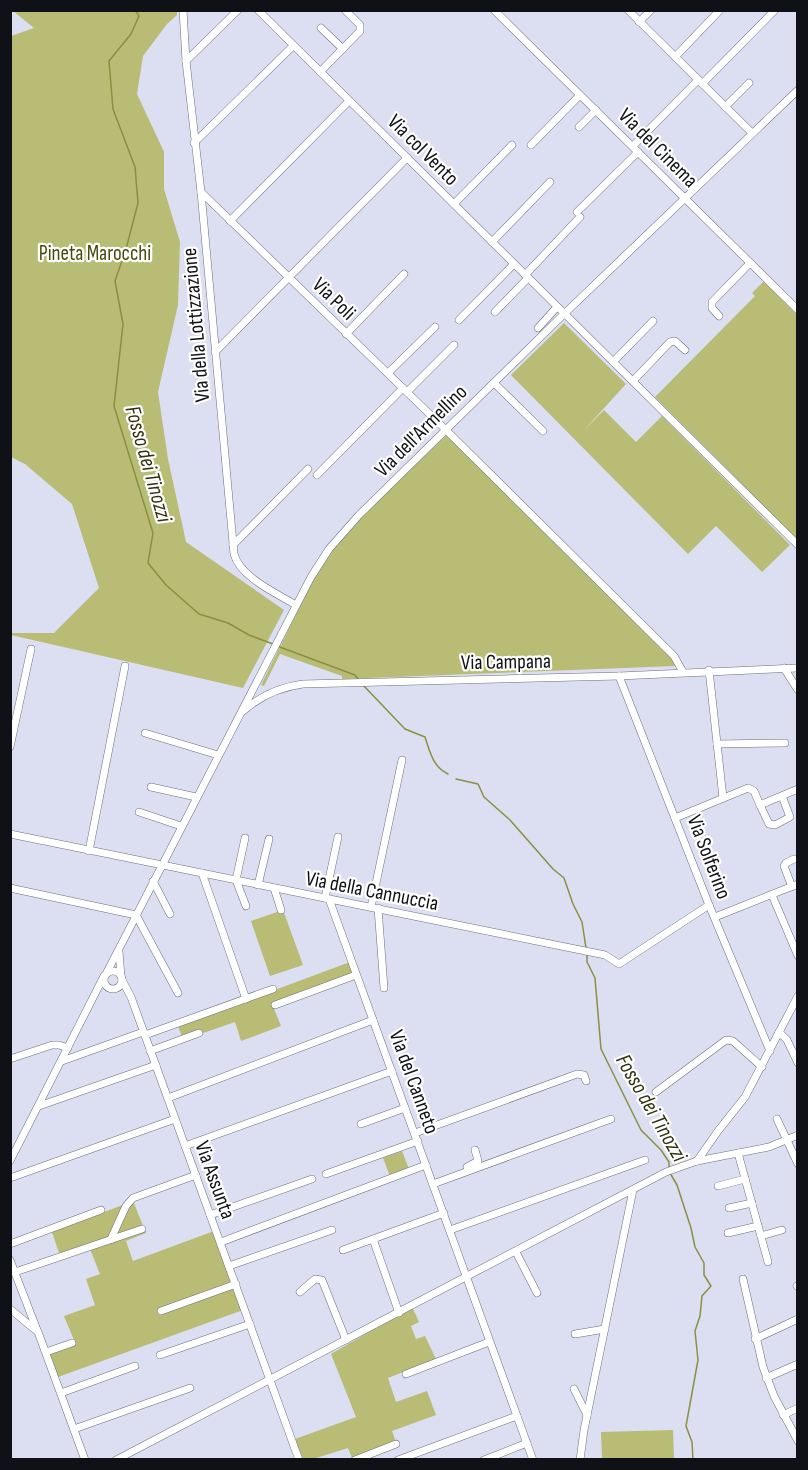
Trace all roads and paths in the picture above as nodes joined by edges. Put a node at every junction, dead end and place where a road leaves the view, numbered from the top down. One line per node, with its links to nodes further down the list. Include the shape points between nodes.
1 (183, 10): 15 (street, Via della Lottizzazione)
2 (238, 10): 15 (street)
3 (345, 10): 13 (street, via 361,30)
4 (494, 10): 20 (street, Via del Cinema)
5 (627, 10): 10 (street)
6 (651, 10): 10 (street)
7 (720, 10): 14 (street)
8 (775, 10): 17 (street)
9 (264, 12): 12 (street, Via col Vento)
10 (639, 22): 14 (street)
11 (321, 28): 13 (street)
12 (293, 46): 16 (street, Via col Vento); 26 (street)
13 (343, 49): 16 (street)
14 (675, 57): 17 (street)
15 (186, 61): 26 (street, Via della Lottizzazione)
16 (320, 72): 21 (street, Via col Vento)
17 (700, 82): 22 (street); 29 (street)
18 (749, 83): 22 (street)
19 (798, 90): 25 (street, Via dell'Armellino)
20 (580, 95): 23 (street, Via del Cinema); 27 (street)
21 (349, 101): 30 (street, Via col Vento); 35 (street)
22 (725, 107): 25 (street)
23 (596, 110): 24 (street); 29 (street, Via del Cinema)
24 (579, 127)
25 (752, 133): 33 (street, Via dell'Armellino)
26 (194, 143): 32 (street, Via della Lottizzazione)
27 (531, 144)
28 (512, 145): 34 (street)
29 (635, 149): 33 (street, Via del Cinema); 40 (street)
30 (407, 158): 34 (street, Via col Vento); 41 (street)
31 (550, 182): 36 (street)
32 (201, 192): 35 (street, Via Poli); 54 (street, Via della Lottizzazione)
33 (685, 199): 37 (street, Via del Cinema); 45 (street, Via dell'Armellino)
34 (454, 204): 36 (street, Via col Vento)
35 (231, 221): 41 (street, Via Poli)
36 (492, 242): 38 (street, Via col Vento)
37 (750, 263): 43 (street, Via del Cinema); 46 (street, via 711,304)
38 (514, 264): 40 (street, Via col Vento); 47 (street)
39 (404, 274): 51 (street)
40 (526, 276): 42 (street, Via col Vento); 44 (street)
41 (289, 278): 51 (street, Via Poli); 54 (street)
42 (558, 307): 45 (street, Via col Vento); 50 (street)
43 (798, 310)
44 (495, 312)
45 (564, 314): 55 (street, Via col Vento); 57 (street, Via dell'Armellino)
46 (719, 316)
47 (459, 320)
48 (653, 321): 55 (street)
49 (435, 327): 56 (street)
50 (538, 328)
51 (346, 334): 56 (street, Via Poli)
52 (454, 345): 59 (street)
53 (685, 350): 58 (street, via 675,341 670,342)
54 (215, 352): 64 (street, Via della Lottizzazione)
55 (613, 362): 58 (street, Via col Vento)
56 (388, 374): 59 (street, Via Poli)
57 (496, 381): 60 (street); 61 (street, Via dell'Armellino)
58 (633, 381): 65 (street, Via col Vento)
59 (405, 390): 61 (street, Via Poli); 63 (street)
60 (542, 427)
61 (446, 430): 66 (street, Via dell'Armellino, via 336,540 317,565); 72 (street, Via Poli, via 675,657)
62 (308, 469): 64 (street)
63 (316, 476)
64 (233, 545): 66 (street, Via della Lottizzazione, via 242,569)
65 (798, 545)
66 (296, 605): 75 (street, Via dell'Armellino)
67 (31, 649): 79 (street)
68 (125, 666): 95 (street)
69 (784, 668): 70 (street, Via Campana); 71 (street, Via Campana); 74 (street)
70 (798, 668)
71 (710, 670): 72 (street, Via Campana); 78 (street)
72 (683, 672): 73 (street, Via Campana)
73 (619, 676): 75 (street, Via Campana, via 306,684 260,697); 89 (street, Via Solferino)
74 (798, 690)
75 (238, 716): 80 (street, Via dell'Armellino)
76 (145, 733): 80 (street)
77 (784, 743): 78 (street)
78 (717, 744): 86 (street)
79 (10, 747)
80 (218, 755): 85 (street, Via dell'Armellino)
81 (402, 760): 109 (street)
82 (152, 787): 85 (street)
83 (798, 789): 84 (street)
84 (782, 796): 87 (street); 87 (street, via 790,817 775,825 769,824)
85 (196, 797): 90 (street, Via dell'Armellino)
86 (723, 798): 87 (street, via 751,789); 89 (street)
87 (760, 805)
88 (140, 812): 90 (street)
89 (675, 818): 107 (street, Via Solferino)
90 (181, 826): 97 (street, Via dell'Armellino)
91 (10, 834): 95 (street, Via della Cannuccia)
92 (338, 837): 106 (street)
93 (245, 838): 99 (street)
94 (269, 839): 101 (street)
95 (89, 851): 97 (street, Via della Cannuccia)
96 (794, 859): 102 (street, via 784,866)
97 (161, 865): 98 (street, Via della Cannuccia); 100 (street, Via dell'Armellino)
98 (201, 873): 99 (street, Via della Cannuccia); 124 (street)
99 (236, 880): 101 (street, Via della Cannuccia); 108 (street)
100 (153, 881): 111 (street); 112 (street, Via dell'Armellino)
101 (258, 885): 104 (street, Via della Cannuccia)
102 (795, 885): 105 (street)
103 (10, 888): 112 (street)
104 (274, 888): 106 (street, Via della Cannuccia); 110 (street)
105 (772, 895): 113 (street); 115 (street)
106 (327, 898): 109 (street, Via della Cannuccia); 117 (street, Via del Canneto)
107 (709, 904): 109 (street, Via della Cannuccia, via 621,964 607,956); 113 (street, Via Solferino)
108 (246, 906)
109 (374, 908): 119 (street)
110 (281, 910)
111 (170, 914)
112 (135, 915): 114 (street, Via dell'Armellino); 123 (street)
113 (715, 918): 134 (street, Via Solferino)
114 (119, 949): 116 (street, Via dell'Armellino); 118 (street)
115 (798, 956)
116 (105, 975): 118 (street, via 114,971); 120 (street, via 105,985); 126 (street, Via dell'Armellino)
117 (356, 975): 127 (street); 128 (street, Via del Canneto)
118 (122, 978): 120 (street); 122 (street, Via Assunta)
119 (384, 987)
120 (114, 989): 122 (street); 126 (street)
121 (273, 989): 124 (street)
122 (128, 992): 130 (street, Via Assunta)
123 (178, 993)
124 (246, 999): 130 (street)
125 (797, 999): 129 (street)
126 (91, 1002): 132 (street, Via dell'Armellino)
127 (275, 1005)
128 (373, 1020): 140 (street, Via del Canneto); 143 (street)
129 (779, 1032): 134 (street); 137 (street)
130 (144, 1033): 133 (street, Via Assunta); 136 (street)
131 (198, 1033): 133 (street)
132 (68, 1048): 135 (street, via 52,1045); 136 (street, Via dell'Armellino)
133 (150, 1051): 138 (street, Via Assunta)
134 (770, 1051): 139 (street)
135 (10, 1059)
136 (62, 1062): 144 (street, Via dell'Armellino)
137 (798, 1063)
138 (156, 1065): 143 (street, Via Assunta); 144 (street)
139 (762, 1066): 142 (street, via 726,1040); 161 (street, via 744,1100)
140 (392, 1071): 145 (street, Via del Canneto); 156 (street)
141 (586, 1081): 150 (street, via 584,1075 577,1074)
142 (656, 1092)
143 (168, 1098): 146 (street, Via Assunta)
144 (39, 1106): 155 (street, Via dell'Armellino)
145 (405, 1108): 149 (street); 150 (street, Via del Canneto)
146 (175, 1119): 156 (street, Via Assunta); 166 (street)
147 (611, 1119): 169 (street)
148 (777, 1119): 153 (street)
149 (361, 1124)
150 (415, 1133): 154 (street, Via del Canneto)
151 (798, 1135): 153 (street)
152 (10, 1138): 155 (street)
153 (787, 1140): 158 (street); 162 (street)
154 (418, 1141): 163 (street, Via del Canneto); 164 (street)
155 (20, 1143): 160 (street, Via dell'Armellino)
156 (185, 1146): 165 (street, Via Assunta)
157 (476, 1150): 169 (street, via 476,1163)
158 (738, 1153): 161 (street); 168 (street)
159 (645, 1160): 180 (street)
160 (10, 1161)
161 (697, 1161): 171 (street)
162 (798, 1164)
163 (426, 1165): 169 (street, Via del Canneto); 186 (street)
164 (326, 1174)
165 (196, 1175): 176 (street, Via Assunta); 184 (street, via 134,1197)
166 (10, 1178)
167 (312, 1179): 176 (street)
168 (745, 1179): 170 (street); 172 (street)
169 (432, 1181): 175 (street, Via del Canneto)
170 (718, 1186)
171 (633, 1190): 189 (street); 204 (street)
172 (752, 1203): 173 (street); 177 (street)
173 (729, 1208)
174 (100, 1210): 187 (street)
175 (444, 1213): 180 (street, Via del Canneto); 185 (street)
176 (210, 1215): 186 (street, Via Assunta)
177 (758, 1226): 182 (street); 183 (street)
178 (142, 1229): 184 (street)
179 (332, 1230): 192 (street)
180 (450, 1230): 194 (street, Via del Canneto)
181 (782, 1230): 183 (street)
182 (728, 1233)
183 (761, 1236): 191 (street)
184 (111, 1239): 193 (street)
185 (373, 1239): 188 (street); 201 (street)
186 (221, 1242): 192 (street, Via Assunta)
187 (10, 1244)
188 (343, 1251)
189 (516, 1252): 194 (street); 198 (street)
190 (10, 1260): 193 (street)
191 (768, 1262)
192 (229, 1266): 196 (street, Via Assunta)
193 (15, 1272): 205 (street)
194 (466, 1278): 201 (street); 209 (street, Via del Canneto)
195 (743, 1279): 207 (street)
196 (236, 1284): 200 (street); 203 (street, Via Assunta)
197 (300, 1292): 208 (street, via 315,1279 322,1280)
198 (537, 1293)
199 (10, 1309): 205 (street)
200 (161, 1311)
201 (399, 1312): 208 (street)
202 (798, 1319): 207 (street)
203 (250, 1324): 212 (street); 217 (street, Via Assunta)
204 (605, 1329): 206 (street); 223 (street)
205 (38, 1332): 211 (street)
206 (574, 1334)
207 (755, 1339): 216 (street)
208 (346, 1340): 217 (street)
209 (489, 1342): 215 (street); 224 (street, Via del Canneto)
210 (72, 1343): 211 (street)
211 (46, 1352): 220 (street)
212 (160, 1355)
213 (798, 1364): 216 (street)
214 (135, 1366): 220 (street)
215 (406, 1374)
216 (766, 1378): 222 (street)
217 (271, 1380): 230 (street); 231 (street, Via Assunta)
218 (190, 1388): 225 (street)
219 (574, 1389): 223 (street)
220 (61, 1393): 225 (street)
221 (798, 1408): 222 (street)
222 (783, 1414): 226 (street)
223 (587, 1415): 236 (street)
224 (517, 1416): 227 (street, Via del Canneto); 233 (street)
225 (74, 1429): 229 (street)
226 (798, 1441)
227 (527, 1443): 234 (street); 235 (street, Via del Canneto)
228 (396, 1444): 232 (street)
229 (85, 1460)
230 (116, 1460)
231 (299, 1460)
232 (355, 1460)
233 (398, 1460)
234 (484, 1460)
235 (533, 1460)
236 (580, 1460)

